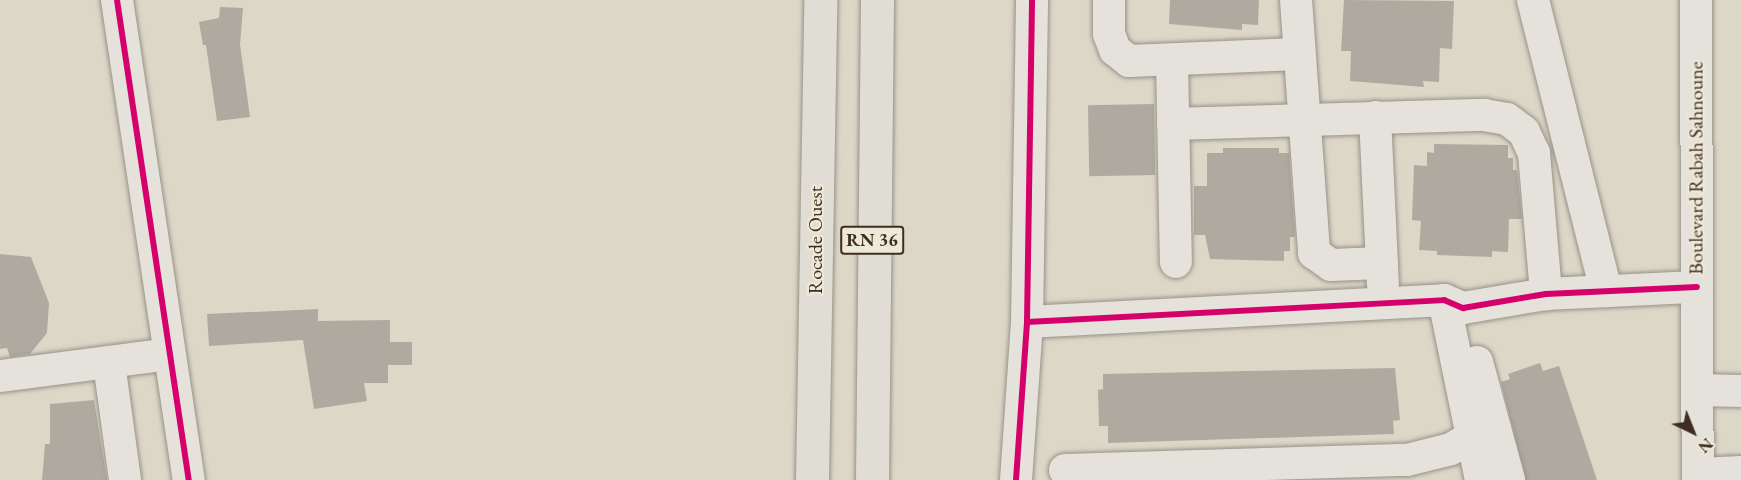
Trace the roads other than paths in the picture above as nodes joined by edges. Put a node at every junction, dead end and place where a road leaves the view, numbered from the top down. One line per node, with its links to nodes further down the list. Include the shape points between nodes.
1 (117, 0): 22 (street)
2 (820, 0): 33 (highway, Rocade Ouest)
3 (877, 0): 34 (highway, RN 36)
4 (1032, 0): 21 (street)
5 (1109, 0): 10 (street, via 1109,34 1115,50 1129,61)
6 (1296, 0): 9 (street)
7 (1533, 0): 17 (street)
8 (1696, 0): 16 (street, Boulevard Rabah Sahnoune)
9 (1298, 54): 10 (street); 12 (street)
10 (1172, 60): 13 (street)
11 (1375, 117): 12 (street); 15 (street); 18 (street, via 1484,115 1507,119 1524,132 1534,153)
12 (1305, 118): 13 (street); 15 (street, via 1314,253 1331,265)
13 (1173, 124): 14 (street)
14 (1176, 262)
15 (1382, 263): 19 (street)
16 (1697, 286): 17 (street); 25 (street, Boulevard Rabah Sahnoune)
17 (1606, 291): 18 (street)
18 (1546, 294): 20 (street)
19 (1384, 302): 20 (street); 21 (street)
20 (1453, 304): 27 (street); 37 (street)
21 (1027, 322): 35 (street)
22 (169, 354): 23 (street); 32 (street)
23 (109, 363): 24 (street); 31 (street)
24 (0, 376)
25 (1698, 390): 26 (street); 30 (street, Boulevard Rabah Sahnoune)
26 (1741, 391)
27 (1473, 436): 28 (street, via 1451,449 1407,460); 36 (street)
28 (1065, 470)
29 (1741, 472): 30 (street)
30 (1698, 477)
31 (124, 480)
32 (189, 480)
33 (812, 480)
34 (872, 480)
35 (1016, 480)
36 (1481, 480)
37 (1509, 480)

